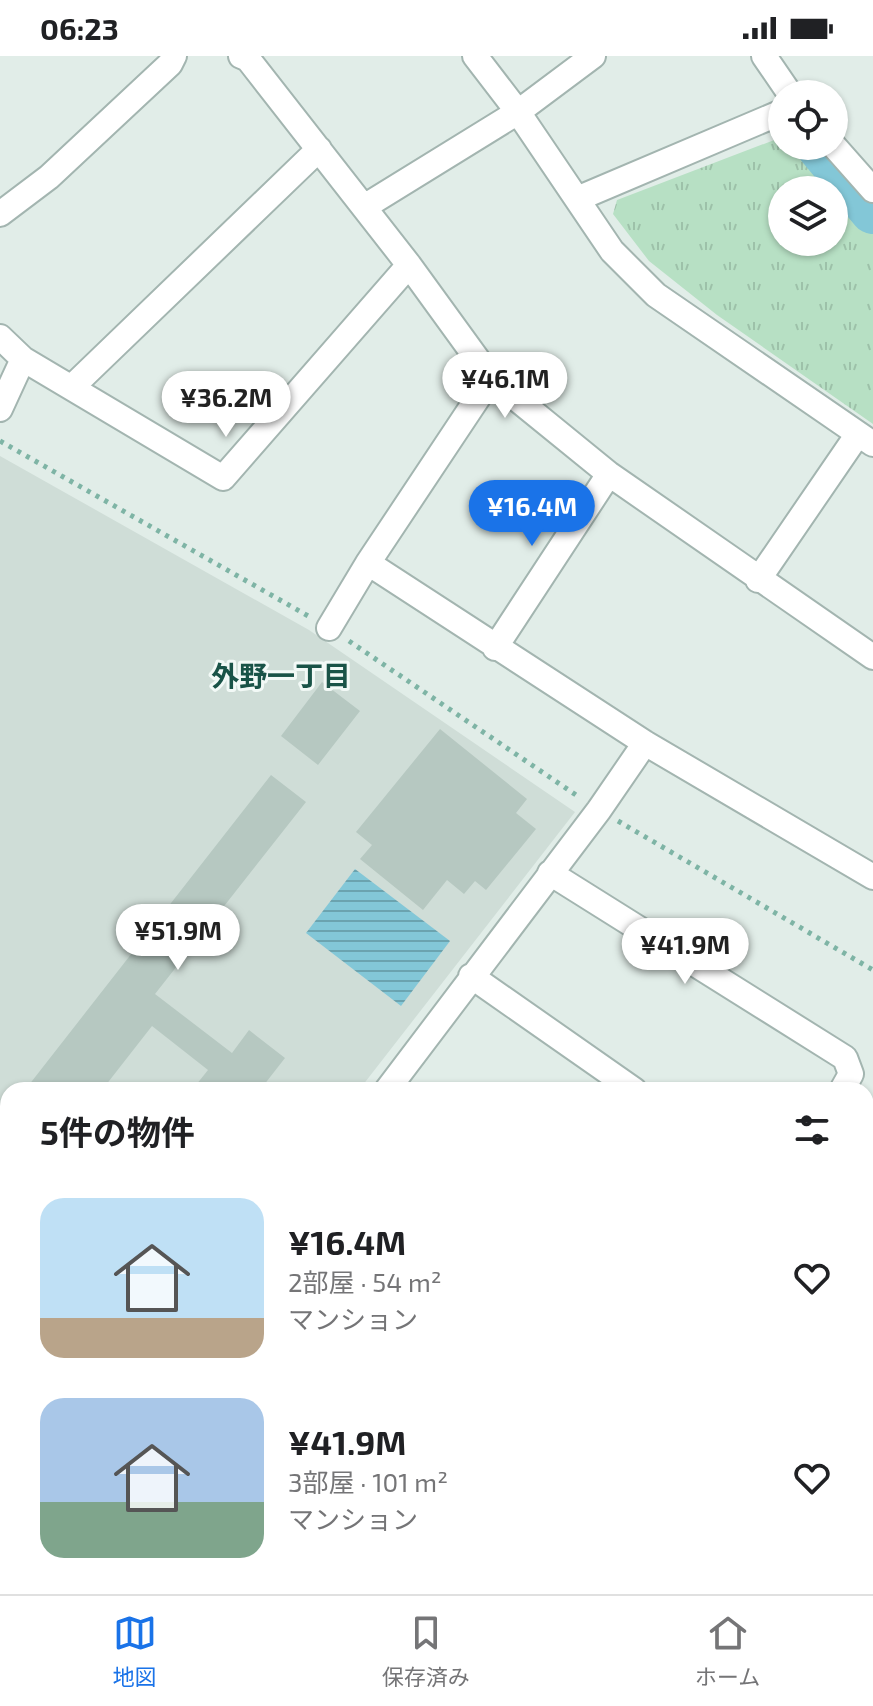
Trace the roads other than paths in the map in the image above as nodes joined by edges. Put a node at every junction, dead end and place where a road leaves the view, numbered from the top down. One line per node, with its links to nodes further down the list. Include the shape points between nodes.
1 (174, 56): 14 (street, via 49,177)
2 (475, 56): 7 (street)
3 (593, 56): 7 (street)
4 (764, 56): 6 (street)
5 (246, 57): 9 (street)
6 (780, 80)
7 (518, 112): 12 (street); 13 (street)
8 (768, 118): 12 (street)
9 (319, 149): 13 (street); 19 (street)
10 (846, 160): 11 (street)
11 (873, 190)
12 (577, 199): 21 (street, via 612,251 656,295)
13 (364, 207): 15 (street)
14 (0, 214)
15 (409, 265): 18 (street); 19 (street, via 223,478)
16 (0, 337): 17 (street)
17 (23, 359): 19 (street); 20 (street)
18 (491, 378): 22 (street); 23 (street)
19 (72, 387)
20 (0, 409)
21 (866, 439): 24 (street)
22 (609, 474): 24 (street); 26 (street)
23 (368, 563): 25 (street); 26 (street)
24 (758, 580): 27 (street)
25 (329, 628)
26 (495, 648): 28 (street)
27 (873, 657)
28 (645, 743): 29 (street); 30 (street)
29 (550, 873): 31 (street); 34 (street, via 845,1058 851,1074)
30 (873, 877)
31 (471, 976): 32 (street); 33 (street)
32 (393, 1082)
33 (623, 1082)
34 (846, 1082)

